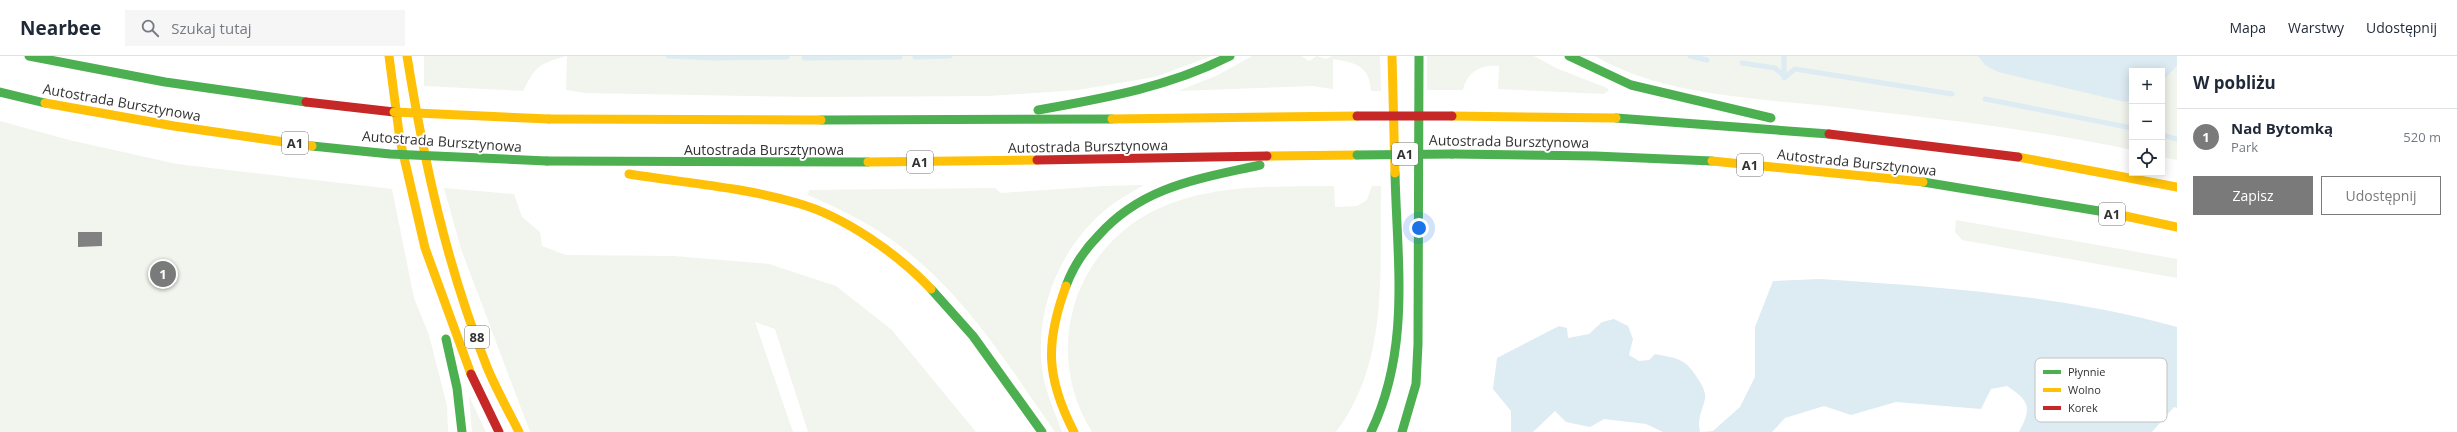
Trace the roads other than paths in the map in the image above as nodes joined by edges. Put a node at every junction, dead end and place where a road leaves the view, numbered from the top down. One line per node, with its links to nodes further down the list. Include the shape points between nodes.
1 (29, 56): 9 (main road, Autostrada Bursztynowa, bridge, via 137,78 308,104 394,112 549,119)
2 (389, 56): 15 (main road, 88, via 400,140)
3 (407, 56): 18 (main road, 88, via 419,136 442,238 487,367)
4 (1230, 56): 9 (main road, via 1204,70 1159,86)
5 (1392, 56): 21 (main road, via 1397,267 1396,341 1392,380 1380,417)
6 (1419, 56): 22 (main road, via 1418,344 1416,384)
7 (1569, 56): 10 (main road, via 1631,85)
8 (0, 92): 12 (main road, Autostrada Bursztynowa / A1, bridge, via 130,119 227,134 389,154)
9 (976, 121): 10 (main road, Autostrada Bursztynowa, bridge, via 1452,116 1648,120)
10 (1835, 133): 13 (main road, Autostrada Bursztynowa, via 2051,163)
11 (1294, 156): 12 (main road, Autostrada Bursztynowa / A1, via 818,163); 14 (main road, Autostrada Bursztynowa / A1, bridge, via 1452,154 1620,157 1714,162 1885,178 2046,201); 20 (main road, via 1147,196 1122,212 1088,244 1065,284 1053,328 1052,375 1066,417)
12 (547, 161): 19 (main road, via 746,192 794,202 842,222 882,245 916,272 957,314)
13 (2177, 187)
14 (2177, 227)
15 (425, 248): 16 (main road, via 457,388); 17 (main road, 88, via 471,375)
16 (462, 432)
17 (499, 432)
18 (519, 432)
19 (1042, 432)
20 (1074, 432)
21 (1371, 432)
22 (1402, 432)

